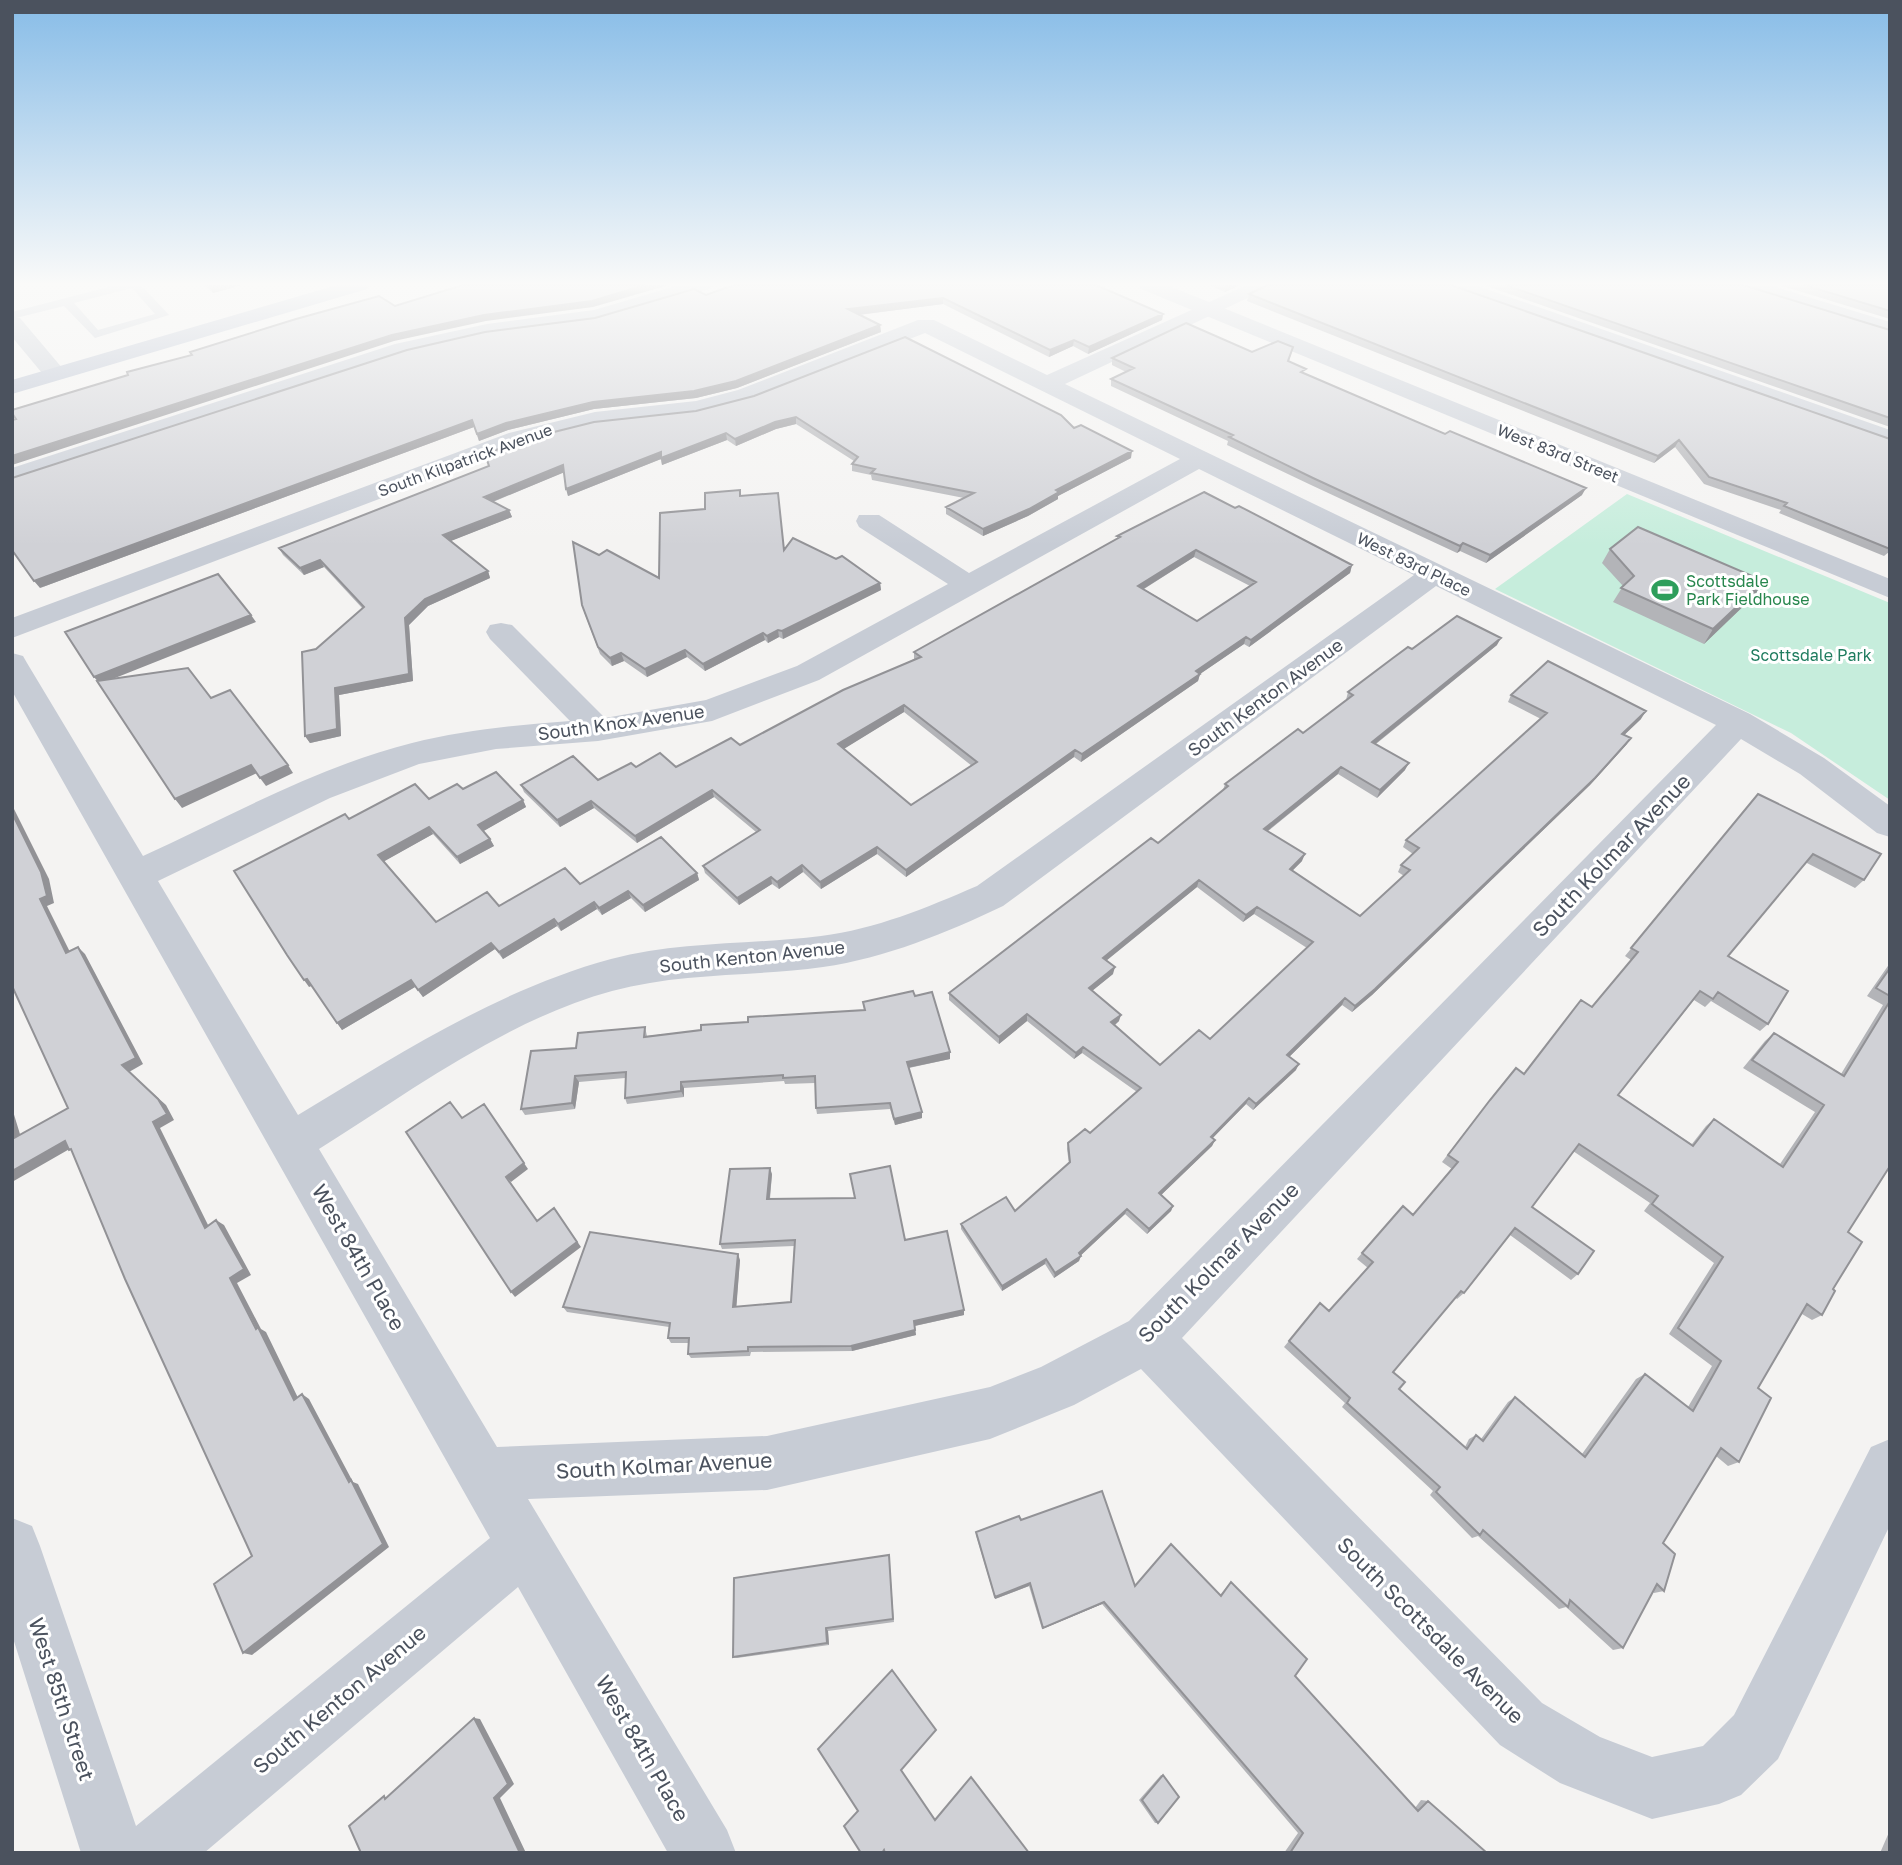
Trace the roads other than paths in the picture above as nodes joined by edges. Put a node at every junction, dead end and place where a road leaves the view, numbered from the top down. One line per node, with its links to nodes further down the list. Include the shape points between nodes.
1 (62, 372): 8 (main road)
2 (332, 372): 13 (street)
3 (805, 372): 18 (street, South Kilpatrick Avenue, via 697,408 596,419 518,438)
4 (1022, 372): 9 (street, West 83rd Place)
5 (1073, 372): 9 (street)
6 (1359, 372): 17 (street, West 83rd Street)
7 (1702, 372): 11 (street)
8 (55, 374): 10 (main road)
9 (1046, 384): 12 (street, West 83rd Place)
10 (12, 387)
11 (1890, 438)
12 (1198, 459): 15 (street, West 83rd Place); 16 (street, South Knox Avenue)
13 (12, 476)
14 (869, 522): 16 (street)
15 (1434, 575): 21 (street, West 83rd Place); 25 (street, South Kenton Avenue, via 990,896 921,928 843,948 660,964 587,983 484,1025)
16 (968, 585): 22 (street, South Knox Avenue, via 796,678 712,710)
17 (1890, 589)
18 (12, 629)
19 (501, 632): 22 (street)
20 (12, 663): 24 (street, West 84th Place)
21 (1738, 722): 23 (street, West 83rd Place, via 1812,766); 26 (street, South Kolmar Avenue)
22 (598, 730): 24 (street, South Knox Avenue, via 496,738 413,754 318,789)
23 (1890, 824)
24 (136, 875): 25 (street, West 84th Place)
25 (293, 1141): 28 (street, West 84th Place)
26 (1147, 1339): 27 (street, South Scottsdale Avenue, via 1521,1724 1582,1761 1652,1788 1719,1773 1756,1737); 28 (street, South Kolmar Avenue, via 1056,1387 990,1413 767,1463)
27 (1890, 1466)
28 (482, 1474): 29 (street, West 84th Place)
29 (525, 1545): 32 (street, South Kenton Avenue); 33 (street, West 84th Place)
30 (12, 1546): 31 (street, West 85th Street)
31 (113, 1853)
32 (154, 1853)
33 (704, 1853)

